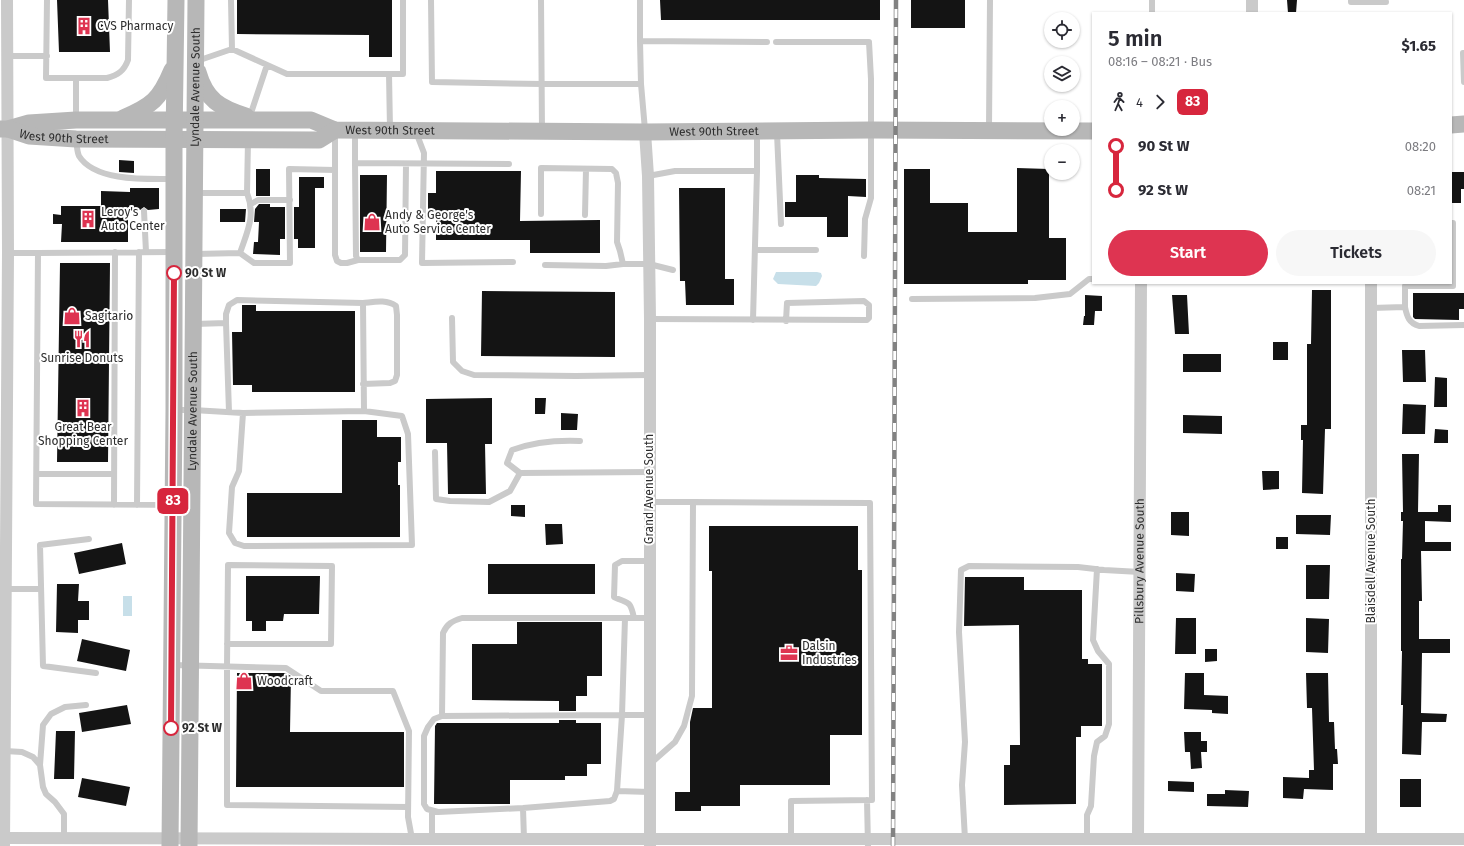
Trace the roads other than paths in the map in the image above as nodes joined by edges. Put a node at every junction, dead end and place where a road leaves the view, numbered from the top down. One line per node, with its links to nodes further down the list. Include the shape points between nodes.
1 (7, 0): 23 (street)
2 (47, 0): 24 (lane)
3 (129, 0): 29 (lane, via 128,60 125,69 107,78)
4 (176, 0): 25 (main road, Lyndale Avenue South)
5 (196, 0): 26 (main road, Lyndale Avenue South)
6 (231, 0): 21 (lane)
7 (403, 0): 28 (lane, via 403,74)
8 (431, 0): 31 (lane, via 432,82)
9 (541, 0): 31 (lane)
10 (640, 0): 18 (lane)
11 (990, 0): 49 (lane)
12 (1152, 0): 16 (lane)
13 (1252, 0): 17 (street)
14 (1351, 0): 15 (lane)
15 (1386, 2)
16 (1152, 12)
17 (1252, 12)
18 (640, 41): 19 (lane); 32 (lane)
19 (767, 42)
20 (776, 42): 46 (lane, via 869,42)
21 (232, 49): 26 (lane); 27 (lane)
22 (1463, 53): 30 (lane)
23 (8, 56): 24 (lane); 40 (street)
24 (47, 56): 29 (lane, via 46,78)
25 (175, 62): 35 (main road, via 156,99 140,111); 36 (main road, Lyndale Avenue South)
26 (195, 62): 33 (main road, via 200,79 214,101 221,107); 37 (main road, Lyndale Avenue South)
27 (267, 65): 28 (lane, via 287,74); 33 (lane, via 254,106)
28 (389, 74): 43 (lane)
29 (76, 78): 34 (lane)
30 (1464, 82)
31 (542, 84): 32 (lane); 45 (lane)
32 (641, 84): 51 (lane)
33 (255, 119): 37 (main road, West 90th Street); 41 (main road, West 90th Street, via 311,120)
34 (76, 120): 35 (main road, West 90th Street); 40 (main road, West 90th Street, via 29,123)
35 (117, 120): 36 (main road, West 90th Street)
36 (174, 121): 37 (main road, West 90th Street); 53 (main road, Lyndale Avenue South)
37 (195, 121): 54 (main road, Lyndale Avenue South)
38 (1464, 124): 39 (main road)
39 (1452, 125)
40 (4, 129): 52 (main road, West 90th Street, via 29,136); 80 (street)
41 (335, 130): 42 (main road, West 90th Street); 55 (main road, West 90th Street, via 319,140); 61 (lane)
42 (355, 130): 43 (main road, West 90th Street); 56 (lane)
43 (390, 130): 44 (main road, West 90th Street)
44 (416, 130): 45 (main road, West 90th Street); 58 (lane, via 424,152)
45 (542, 130): 51 (main road, West 90th Street)
46 (871, 130): 48 (main road, West 90th Street); 49 (main road, West 90th Street); 84 (lane, via 871,198 865,219)
47 (757, 131): 48 (main road, West 90th Street); 51 (main road, West 90th Street); 62 (lane)
48 (777, 131): 73 (lane)
49 (989, 131): 50 (main road, West 90th Street)
50 (1092, 131)
51 (645, 132): 63 (street, Grand Avenue South)
52 (76, 139): 53 (main road, West 90th Street); 64 (lane, via 78,154 84,162 97,170 115,177 143,182)
53 (174, 140): 54 (main road, West 90th Street); 64 (main road, Lyndale Avenue South)
54 (194, 140): 55 (main road, West 90th Street); 65 (main road, Lyndale Avenue South)
55 (248, 140): 66 (lane)
56 (355, 163): 57 (lane); 85 (lane)
57 (406, 164): 58 (lane); 85 (lane, via 405,255 400,260)
58 (424, 164): 59 (lane); 86 (lane, via 422,263)
59 (510, 164)
60 (586, 169): 70 (lane, via 541,168); 71 (lane); 87 (lane, via 612,169 616,173 617,242)
61 (335, 170): 67 (lane, via 289,169); 85 (lane, via 335,255 337,261 342,263)
62 (757, 171): 63 (lane, via 675,171); 74 (lane)
63 (648, 176): 88 (street, Grand Avenue South)
64 (174, 179): 79 (main road, Lyndale Avenue South)
65 (194, 193): 66 (lane); 83 (main road, Lyndale Avenue South)
66 (247, 193): 68 (lane)
67 (290, 200): 68 (lane, via 258,200); 82 (lane, via 290,263 254,263)
68 (251, 204): 82 (lane, via 250,225)
69 (144, 211): 78 (lane)
70 (541, 214)
71 (585, 215)
72 (1452, 223): 94 (lane, via 1453,286)
73 (781, 224)
74 (756, 250): 75 (lane); 101 (lane)
75 (816, 250)
76 (116, 252): 77 (lane); 81 (lane); 118 (lane)
77 (138, 252): 78 (lane); 122 (lane)
78 (146, 252): 79 (lane)
79 (174, 252): 108 (main road, Lyndale Avenue South)
80 (8, 253): 81 (lane); 129 (street)
81 (38, 253): 117 (lane)
82 (240, 253): 83 (lane)
83 (194, 254): 104 (main road, Lyndale Avenue South)
84 (864, 256)
85 (358, 260)
86 (513, 262)
87 (623, 264): 88 (lane); 89 (lane)
88 (649, 264): 90 (lane); 100 (street, Grand Avenue South)
89 (545, 265)
90 (673, 270)
91 (1092, 279): 95 (lane, via 1070,294 1035,298)
92 (1141, 284): 128 (street, Pillsbury Avenue South)
93 (1372, 284): 98 (street, Blaisdell Avenue South)
94 (1417, 284): 97 (lane, via 1405,286)
95 (912, 299)
96 (363, 303): 103 (lane, via 237,300 229,305); 107 (lane); 107 (lane, via 391,303 396,306 397,315 395,381)
97 (1405, 307): 98 (lane); 105 (lane, via 1408,318 1415,325)
98 (1372, 308): 158 (street, Blaisdell Avenue South)
99 (452, 318): 106 (lane, via 453,362 462,371 474,375)
100 (650, 319): 101 (lane); 106 (street, Grand Avenue South)
101 (753, 320): 102 (lane)
102 (786, 321): 102 (lane, via 787,303 864,301 869,306 867,320)
103 (226, 323): 104 (lane); 111 (lane)
104 (193, 324): 109 (main road, Lyndale Avenue South)
105 (1464, 325)
106 (649, 375): 115 (street, Grand Avenue South)
107 (363, 384): 110 (lane)
108 (174, 410): 109 (lane); 123 (main road, Lyndale Avenue South)
109 (194, 410): 111 (lane); 124 (main road, Lyndale Avenue South)
110 (364, 411): 112 (lane); 112 (lane, via 402,416 408,434 412,544 244,546 235,543 229,533 232,487 239,471)
111 (229, 412): 112 (lane)
112 (243, 413)
113 (580, 441): 116 (lane, via 555,440 512,450 508,463)
114 (435, 452): 116 (lane, via 436,499 489,502 510,491)
115 (649, 472): 116 (lane); 119 (street, Grand Avenue South)
116 (520, 473)
117 (37, 474): 118 (lane); 121 (lane, via 36,504)
118 (114, 474): 121 (lane)
119 (650, 502): 120 (lane); 126 (street, Grand Avenue South)
120 (693, 502): 144 (lane, via 692,696 684,726 675,742); 148 (lane, via 870,503 872,800)
121 (114, 505): 122 (lane)
122 (137, 505): 123 (lane)
123 (173, 505): 124 (lane); 135 (main road, Lyndale Avenue South)
124 (193, 505): 136 (main road, Lyndale Avenue South)
125 (89, 539): 130 (lane, via 40,545)
126 (650, 561): 132 (lane, via 622,561 615,565 614,597 632,606); 133 (street, Grand Avenue South)
127 (1097, 569): 128 (lane); 155 (lane, via 1078,566 969,566 961,570 959,632 965,742 962,785); 156 (lane, via 1093,640 1109,664 1110,724 1105,736 1098,742 1094,756 1091,806 1087,815)
128 (1140, 572): 157 (street, Pillsbury Avenue South)
129 (6, 589): 130 (lane); 143 (street)
130 (40, 589): 138 (lane, via 43,666)
131 (625, 618): 132 (lane); 140 (lane); 142 (lane, via 453,620 443,633)
132 (634, 618): 133 (lane)
133 (650, 618): 141 (street, Grand Avenue South)
134 (228, 644): 134 (lane, via 228,565 332,566 331,644); 137 (lane)
135 (171, 665): 136 (lane); 163 (main road, Lyndale Avenue South)
136 (191, 665): 137 (lane); 164 (main road, Lyndale Avenue South)
137 (227, 666): 149 (lane, via 286,668 321,691 393,691 409,731); 149 (lane, via 227,805)
138 (96, 674)
139 (86, 705): 145 (lane, via 65,707 51,714 43,725)
140 (622, 715): 141 (lane); 142 (lane); 146 (lane)
141 (650, 715): 144 (street, Grand Avenue South)
142 (442, 716): 151 (lane, via 434,719 423,741 424,804)
143 (5, 751): 145 (lane, via 22,752 33,757); 160 (street)
144 (650, 764): 147 (street, Grand Avenue South)
145 (40, 765): 152 (lane, via 46,794 64,814)
146 (617, 791): 147 (lane); 150 (lane, via 610,801)
147 (650, 792): 168 (street, Grand Avenue South)
148 (867, 800): 161 (lane, via 791,802); 170 (lane)
149 (408, 807): 167 (lane)
150 (523, 808): 151 (lane); 154 (lane)
151 (432, 811): 153 (lane)
152 (64, 839): 162 (street); 163 (street)
153 (432, 839): 154 (street); 167 (street)
154 (524, 839): 168 (street)
155 (965, 839): 156 (street); 166 (street)
156 (1087, 839): 157 (street)
157 (1138, 839): 158 (street)
158 (1371, 839): 159 (street)
159 (1464, 839)
160 (2, 841): 162 (street)
161 (785, 841): 169 (street); 170 (street)
162 (43, 842)
163 (170, 842): 164 (street)
164 (189, 842): 165 (street)
165 (232, 842): 167 (street)
166 (918, 842): 170 (street)
167 (412, 843)
168 (650, 843): 169 (street)
169 (750, 843)
170 (868, 843)

